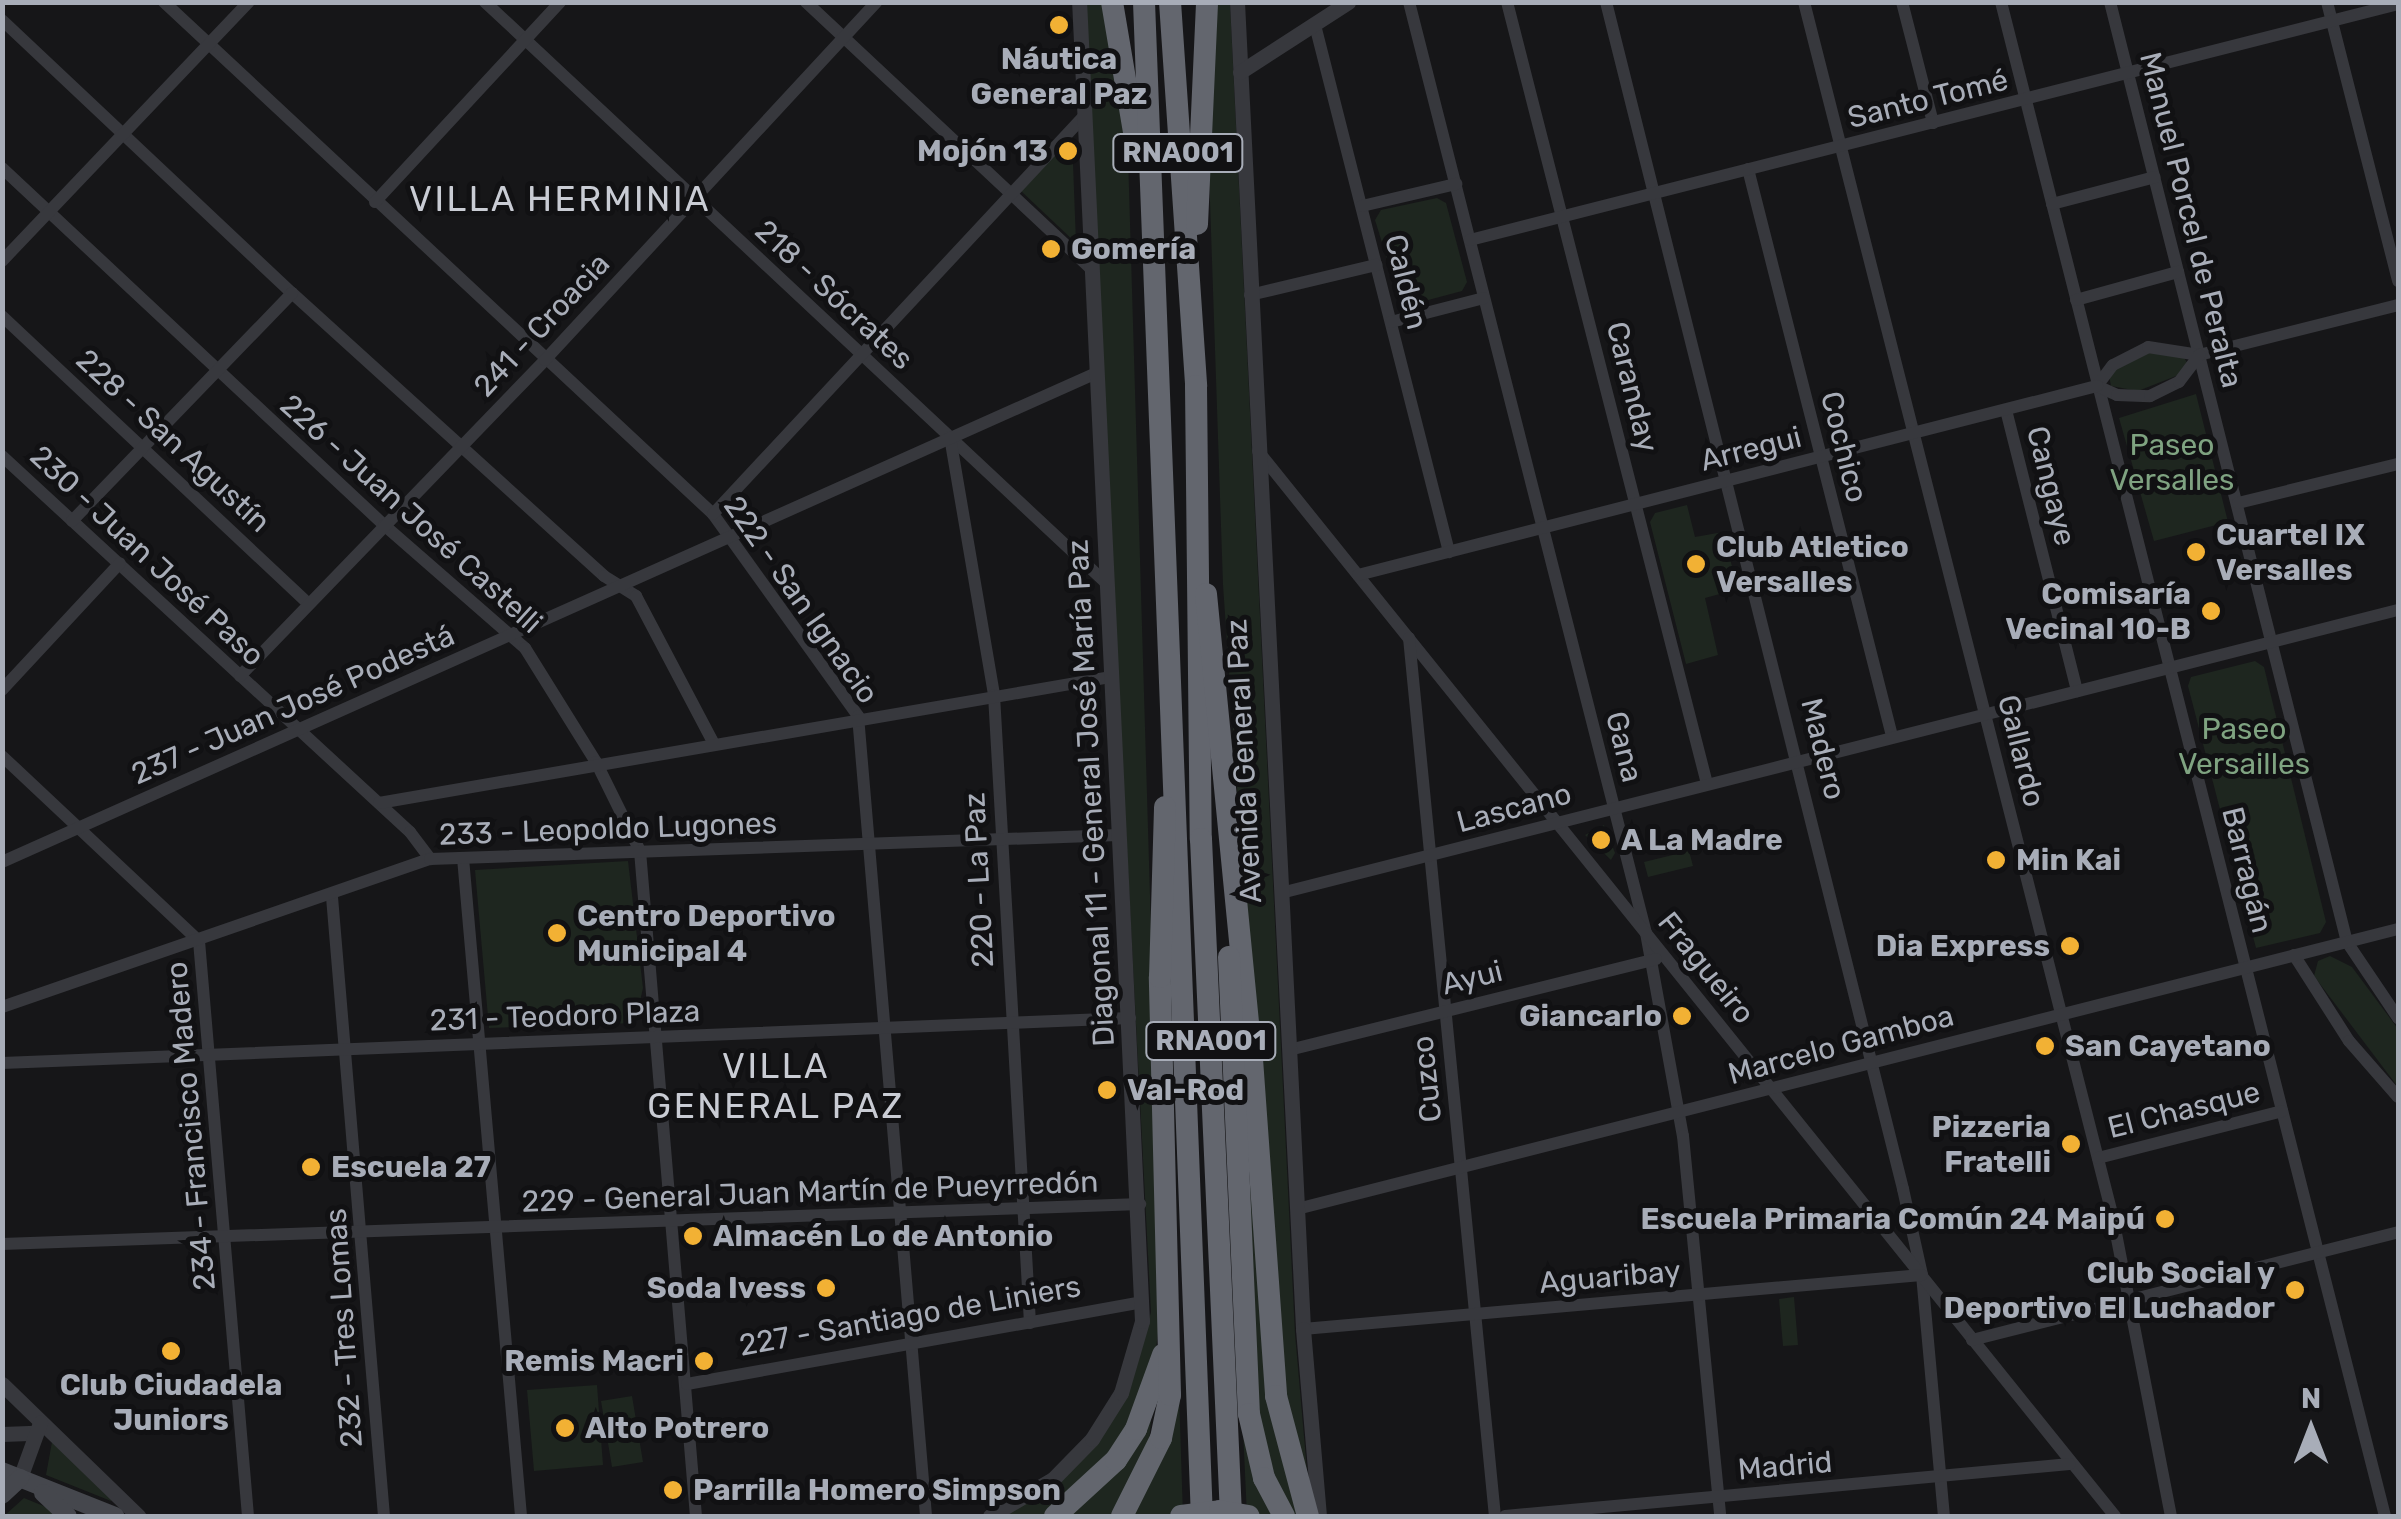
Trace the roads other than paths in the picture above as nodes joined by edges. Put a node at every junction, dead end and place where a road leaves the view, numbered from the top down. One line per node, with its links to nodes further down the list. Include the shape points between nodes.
1 (164, 2): 28 (street, 222 - San Ignacio)
2 (250, 2): 28 (street)
3 (485, 2): 27 (street, 218 - Sócrates)
4 (560, 2): 27 (street)
5 (806, 2): 26 (street)
6 (876, 2): 26 (street, 241 - Croacia)
7 (1079, 2): 32 (street, Diagonal 11 - General José María Paz)
8 (1112, 2): 55 (highway)
9 (1144, 2): 55 (highway, RNA001)
10 (1170, 2): 59 (highway, Avenida General Paz / RNA001)
11 (1207, 2): 59 (highway)
12 (1237, 2): 29 (street, Avenida General Paz)
13 (1348, 2): 25 (street)
14 (1410, 2): 39 (street, Gana)
15 (1508, 2): 47 (street, Caranday)
16 (1606, 2): 41 (street, Madero)
17 (1804, 2): 35 (street, Gallardo)
18 (1902, 2): 33 (street)
19 (2001, 2): 31 (street, Barragán)
20 (2110, 2): 30 (street, Manuel Porcel de Peralta)
21 (2327, 2): 24 (street)
22 (2398, 4): 24 (street, Santo Tomé)
23 (2, 20): 34 (street)
24 (2332, 21): 30 (street, Santo Tomé); 53 (street)
25 (1314, 24): 29 (street); 45 (street, Caldén)
26 (844, 37): 40 (street); 42 (street, 241 - Croacia)
27 (525, 40): 42 (street, 218 - Sócrates); 43 (street)
28 (211, 46): 34 (street); 43 (street, 222 - San Ignacio)
29 (1240, 72): 56 (street, Avenida General Paz)
30 (2128, 73): 31 (street, Santo Tomé); 38 (street, Manuel Porcel de Peralta)
31 (2026, 100): 33 (street, Santo Tomé); 44 (street, Barragán)
32 (1084, 116): 40 (street); 51 (street, Diagonal 11 - General José María Paz)
33 (1932, 124): 35 (street, Santo Tomé)
34 (123, 132): 46 (street); 54 (street)
35 (1841, 146): 37 (street, Santo Tomé); 70 (street, Gallardo)
36 (2, 168): 46 (street, 226 - Juan José Castelli)
37 (1748, 170): 41 (street, Santo Tomé); 75 (street, Cochico)
38 (2154, 177): 44 (street); 52 (street, Manuel Porcel de Peralta)
39 (1456, 184): 45 (street); 48 (street, Gana)
40 (1010, 192): 51 (street); 63 (street)
41 (1656, 192): 47 (street, Santo Tomé); 79 (street, Madero)
42 (693, 198): 63 (street, 218 - Sócrates); 65 (street, 241 - Croacia)
43 (375, 202): 65 (street, 222 - San Ignacio)
44 (2052, 204): 58 (street, Barragán)
45 (1362, 206): 50 (street, Caldén)
46 (48, 212): 49 (street); 66 (street, 226 - Juan José Castelli)
47 (1562, 216): 48 (street, Santo Tomé); 81 (street, Caranday)
48 (1470, 240): 57 (street, Gana)
49 (2, 261)
50 (1376, 265): 56 (street); 62 (street, Caldén)
51 (1090, 268): 67 (street, Diagonal 11 - General José María Paz)
52 (2178, 272): 58 (street); 64 (street, Manuel Porcel de Peralta)
53 (2398, 281)
54 (292, 292): 66 (street); 73 (street)
55 (1156, 292): 112 (highway, RNA001)
56 (1250, 295): 74 (street, Avenida General Paz)
57 (1484, 298): 62 (street); 85 (street, Gana)
58 (2076, 300): 68 (street, Barragán)
59 (1192, 302): 89 (highway, Avenida General Paz / RNA001)
60 (2398, 305): 64 (street)
61 (2, 316): 72 (street, 228 - San Agustín)
62 (1391, 322): 87 (street, Caldén)
63 (860, 354): 71 (street, 218 - Sócrates); 82 (street)
64 (2199, 355): 68 (street, via 2148,347 2113,365); 68 (street, via 2179,382 2150,396 2117,395); 80 (street, Manuel Porcel de Peralta)
65 (545, 360): 73 (street, 241 - Croacia); 82 (street, 222 - San Ignacio)
66 (214, 369): 72 (street); 84 (street, 226 - Juan José Castelli)
67 (1096, 373): 71 (street, 237 - Juan José Podestá); 91 (street, Diagonal 11 - General José María Paz)
68 (2097, 386): 69 (street, Arregui); 98 (street, Barragán)
69 (2006, 410): 70 (street, Arregui); 102 (street, Cangaye)
70 (1913, 434): 75 (street, Arregui); 104 (street, Gallardo)
71 (950, 437): 86 (street, 237 - Juan José Podestá); 91 (street, 218 - Sócrates); 103 (street, 220 - La Paz)
72 (144, 446): 83 (street); 93 (street, 228 - San Agustín)
73 (463, 446): 84 (street, 241 - Croacia); 92 (street)
74 (1258, 451): 90 (street, Fragueiro); 127 (street, Avenida General Paz)
75 (1822, 457): 79 (street, Arregui); 107 (street, Cochico)
76 (8, 461): 78 (street); 83 (street, 230 - Juan José Paso)
77 (2398, 464): 80 (street)
78 (2, 477)
79 (1729, 481): 81 (street, Arregui); 110 (street, Madero)
80 (2238, 503): 97 (street, Manuel Porcel de Peralta)
81 (1636, 504): 85 (street, Arregui); 113 (street, Caranday)
82 (713, 514): 86 (street, 222 - San Ignacio)
83 (72, 521): 88 (street, 230 - Juan José Paso)
84 (384, 525): 93 (street, 241 - Croacia); 95 (street, 226 - Juan José Castelli)
85 (1542, 528): 87 (street, Arregui); 115 (street, Gana)
86 (733, 537): 92 (street, 237 - Juan José Podestá); 105 (street, 222 - San Ignacio)
87 (1449, 552): 90 (street, Arregui)
88 (120, 563): 99 (street, 230 - Juan José Paso); 101 (street)
89 (1200, 566): 116 (highway, via 1213,625); 200 (highway, Avenida General Paz / RNA001, via 1201,839)
90 (1358, 575): 96 (street, Fragueiro)
91 (1106, 584): 100 (street, Diagonal 11 - General José María Paz)
92 (622, 587): 95 (street, 237 - Juan José Podestá); 108 (street, via 636,596)
93 (309, 604): 99 (street, 241 - Croacia)
94 (2398, 610): 97 (street, Lascano)
95 (512, 635): 106 (street, 237 - Juan José Podestá); 111 (street, 226 - Juan José Castelli)
96 (1408, 636): 117 (street, Fragueiro); 123 (street, Cuzco)
97 (2272, 642): 98 (street, Lascano); 132 (street, Manuel Porcel de Peralta)
98 (2169, 668): 102 (street, Lascano); 136 (street, Barragán)
99 (240, 676): 106 (street, 230 - Juan José Paso)
100 (1111, 676): 103 (street); 119 (street, Diagonal 11 - General José María Paz)
101 (2, 690)
102 (2077, 691): 104 (street, Lascano)
103 (994, 694): 105 (street); 120 (street, 220 - La Paz)
104 (1986, 714): 107 (street, Lascano); 139 (street, Gallardo)
105 (858, 716): 108 (street); 121 (street, 222 - San Ignacio)
106 (298, 732): 114 (street, 230 - Juan José Paso); 118 (street, 237 - Juan José Podestá)
107 (1892, 736): 110 (street, Lascano)
108 (712, 742): 111 (street)
109 (2, 756): 118 (street, 234 - Francisco Madero)
110 (1800, 760): 113 (street, Lascano); 149 (street, Madero)
111 (596, 762): 114 (street); 122 (street, 226 - Juan José Castelli)
112 (1170, 764): 174 (highway, via 1160,874); 199 (highway, RNA001, via 1180,856)
113 (1707, 784): 115 (street, Lascano)
114 (379, 803): 125 (street, 230 - Juan José Paso)
115 (1614, 808): 117 (street, Lascano); 130 (street, Gana)
116 (1227, 817): 202 (highway, via 1249,1414 1264,1478); 203 (highway, via 1276,1396)
117 (1558, 823): 123 (street, Lascano); 130 (street, Fragueiro)
118 (80, 826): 126 (street, 237 - Juan José Podestá); 131 (street, 234 - Francisco Madero)
119 (1119, 835): 120 (street, 233 - Leopoldo Lugones); 140 (street, Diagonal 11 - General José María Paz)
120 (1002, 838): 121 (street, 233 - Leopoldo Lugones); 142 (street, 220 - La Paz)
121 (869, 844): 122 (street, 233 - Leopoldo Lugones); 143 (street, 222 - San Ignacio)
122 (640, 851): 124 (street, 233 - Leopoldo Lugones); 144 (street, 226 - Juan José Castelli)
123 (1431, 856): 127 (street, Lascano); 138 (street, Cuzco)
124 (464, 858): 125 (street, 233 - Leopoldo Lugones); 145 (street)
125 (430, 859): 128 (street, 233 - Leopoldo Lugones)
126 (2, 862)
127 (1281, 894): 147 (street, Avenida General Paz)
128 (332, 897): 131 (street, 233 - Leopoldo Lugones); 146 (street, 232 - Tres Lomas)
129 (2398, 929): 132 (street, Marcelo Gamboa)
130 (1646, 933): 134 (street, Fragueiro); 135 (street, Gana)
131 (199, 941): 137 (street, 233 - Leopoldo Lugones); 148 (street, 234 - Francisco Madero)
132 (2347, 942): 133 (street, Marcelo Gamboa); 141 (street, Manuel Porcel de Peralta)
133 (2294, 955): 136 (street, Marcelo Gamboa); 152 (street, via 2349,1041)
134 (1667, 959): 135 (street, Ayui); 151 (street, Fragueiro)
135 (1650, 960): 138 (street, Ayui); 154 (street, Gana)
136 (2246, 967): 139 (street, Marcelo Gamboa); 153 (street, Barragán)
137 (2, 1006)
138 (1446, 1010): 147 (street, Ayui); 156 (street, Cuzco)
139 (2060, 1013): 149 (street, Marcelo Gamboa); 155 (street, Gallardo)
140 (1130, 1018): 142 (street, 231 - Teodoro Plaza); 157 (street, Diagonal 11 - General José María Paz)
141 (2398, 1018)
142 (1012, 1022): 143 (street, 231 - Teodoro Plaza); 158 (street, 220 - La Paz)
143 (885, 1028): 144 (street, 231 - Teodoro Plaza); 160 (street, 222 - San Ignacio)
144 (658, 1037): 145 (street, 231 - Teodoro Plaza); 161 (street, 226 - Juan José Castelli)
145 (480, 1044): 146 (street, 231 - Teodoro Plaza); 162 (street)
146 (347, 1050): 148 (street, 231 - Teodoro Plaza); 164 (street, 232 - Tres Lomas)
147 (1290, 1050): 159 (street, Avenida General Paz)
148 (210, 1055): 150 (street, 231 - Teodoro Plaza); 165 (street, 234 - Francisco Madero)
149 (1874, 1062): 151 (street, Marcelo Gamboa); 168 (street, Madero)
150 (2, 1063)
151 (1771, 1088): 154 (street, Marcelo Gamboa); 168 (street, Fragueiro)
152 (2398, 1097)
153 (2282, 1111): 155 (street, El Chasque); 167 (street, Barragán)
154 (1679, 1112): 156 (street, Marcelo Gamboa); 169 (street, Gana)
155 (2098, 1158): 170 (street, Gallardo)
156 (1461, 1168): 159 (street, Marcelo Gamboa); 172 (street, Cuzco)
157 (1140, 1204): 158 (street, 229 - General Juan Martín de Pueyrredón); 171 (street, Diagonal 11 - General José María Paz)
158 (1023, 1208): 160 (street, 229 - General Juan Martín de Pueyrredón); 173 (street, 220 - La Paz)
159 (1297, 1209): 175 (street, Avenida General Paz)
160 (900, 1213): 161 (street, 229 - General Juan Martín de Pueyrredón); 177 (street, 222 - San Ignacio)
161 (675, 1221): 162 (street, 229 - General Juan Martín de Pueyrredón); 179 (street, 226 - Juan José Castelli)
162 (494, 1229): 164 (street, 229 - General Juan Martín de Pueyrredón); 192 (street)
163 (2398, 1232): 167 (street)
164 (362, 1234): 165 (street, 229 - General Juan Martín de Pueyrredón); 191 (street, 232 - Tres Lomas)
165 (226, 1238): 166 (street, 229 - General Juan Martín de Pueyrredón); 190 (street, 234 - Francisco Madero)
166 (2, 1244)
167 (2319, 1251): 170 (street); 211 (street, Barragán)
168 (1922, 1274): 169 (street, Aguaribay); 176 (street, Fragueiro); 183 (street, Madero)
169 (1699, 1294): 172 (street, Aguaribay); 186 (street, Gana)
170 (2132, 1298): 176 (street); 210 (street, Gallardo)
171 (1143, 1302): 173 (street, 227 - Santiago de Liniers); 195 (street, Diagonal 11 - General José María Paz, via 1132,1367 1092,1440 1053,1479)
172 (1475, 1314): 175 (street, Aguaribay); 205 (street, Cuzco)
173 (1030, 1323): 177 (street, 227 - Santiago de Liniers)
174 (1171, 1323): 196 (highway, via 1136,1429 1096,1482); 197 (highway, via 1165,1423)
175 (1302, 1329): 204 (street, Avenida General Paz)
176 (1972, 1340): 182 (street, Fragueiro)
177 (912, 1344): 179 (street, 227 - Santiago de Liniers); 194 (street, 222 - San Ignacio)
178 (2, 1384): 180 (street)
179 (687, 1384): 193 (street, 226 - Juan José Castelli)
180 (38, 1428): 181 (street); 184 (street); 189 (street)
181 (2, 1434)
182 (2070, 1464): 183 (street, Madrid); 209 (street, Fragueiro)
183 (1941, 1477): 186 (street, Madrid); 208 (street, Madero)
184 (19, 1478): 185 (main road); 187 (main road); 188 (main road)
185 (2, 1496)
186 (1718, 1497): 206 (street, Madrid); 207 (street, Gana)
187 (68, 1516)
188 (114, 1516)
189 (138, 1516)
190 (248, 1516)
191 (384, 1516)
192 (521, 1516)
193 (696, 1516)
194 (926, 1516)
195 (990, 1516)
196 (1055, 1516)
197 (1122, 1516)
198 (1181, 1516): 201 (highway)
199 (1202, 1516)
200 (1232, 1516)
201 (1249, 1516)
202 (1284, 1516)
203 (1308, 1516)
204 (1319, 1516)
205 (1495, 1516)
206 (1505, 1516)
207 (1720, 1516)
208 (1944, 1516)
209 (2115, 1516)
210 (2171, 1516)
211 (2386, 1516)

